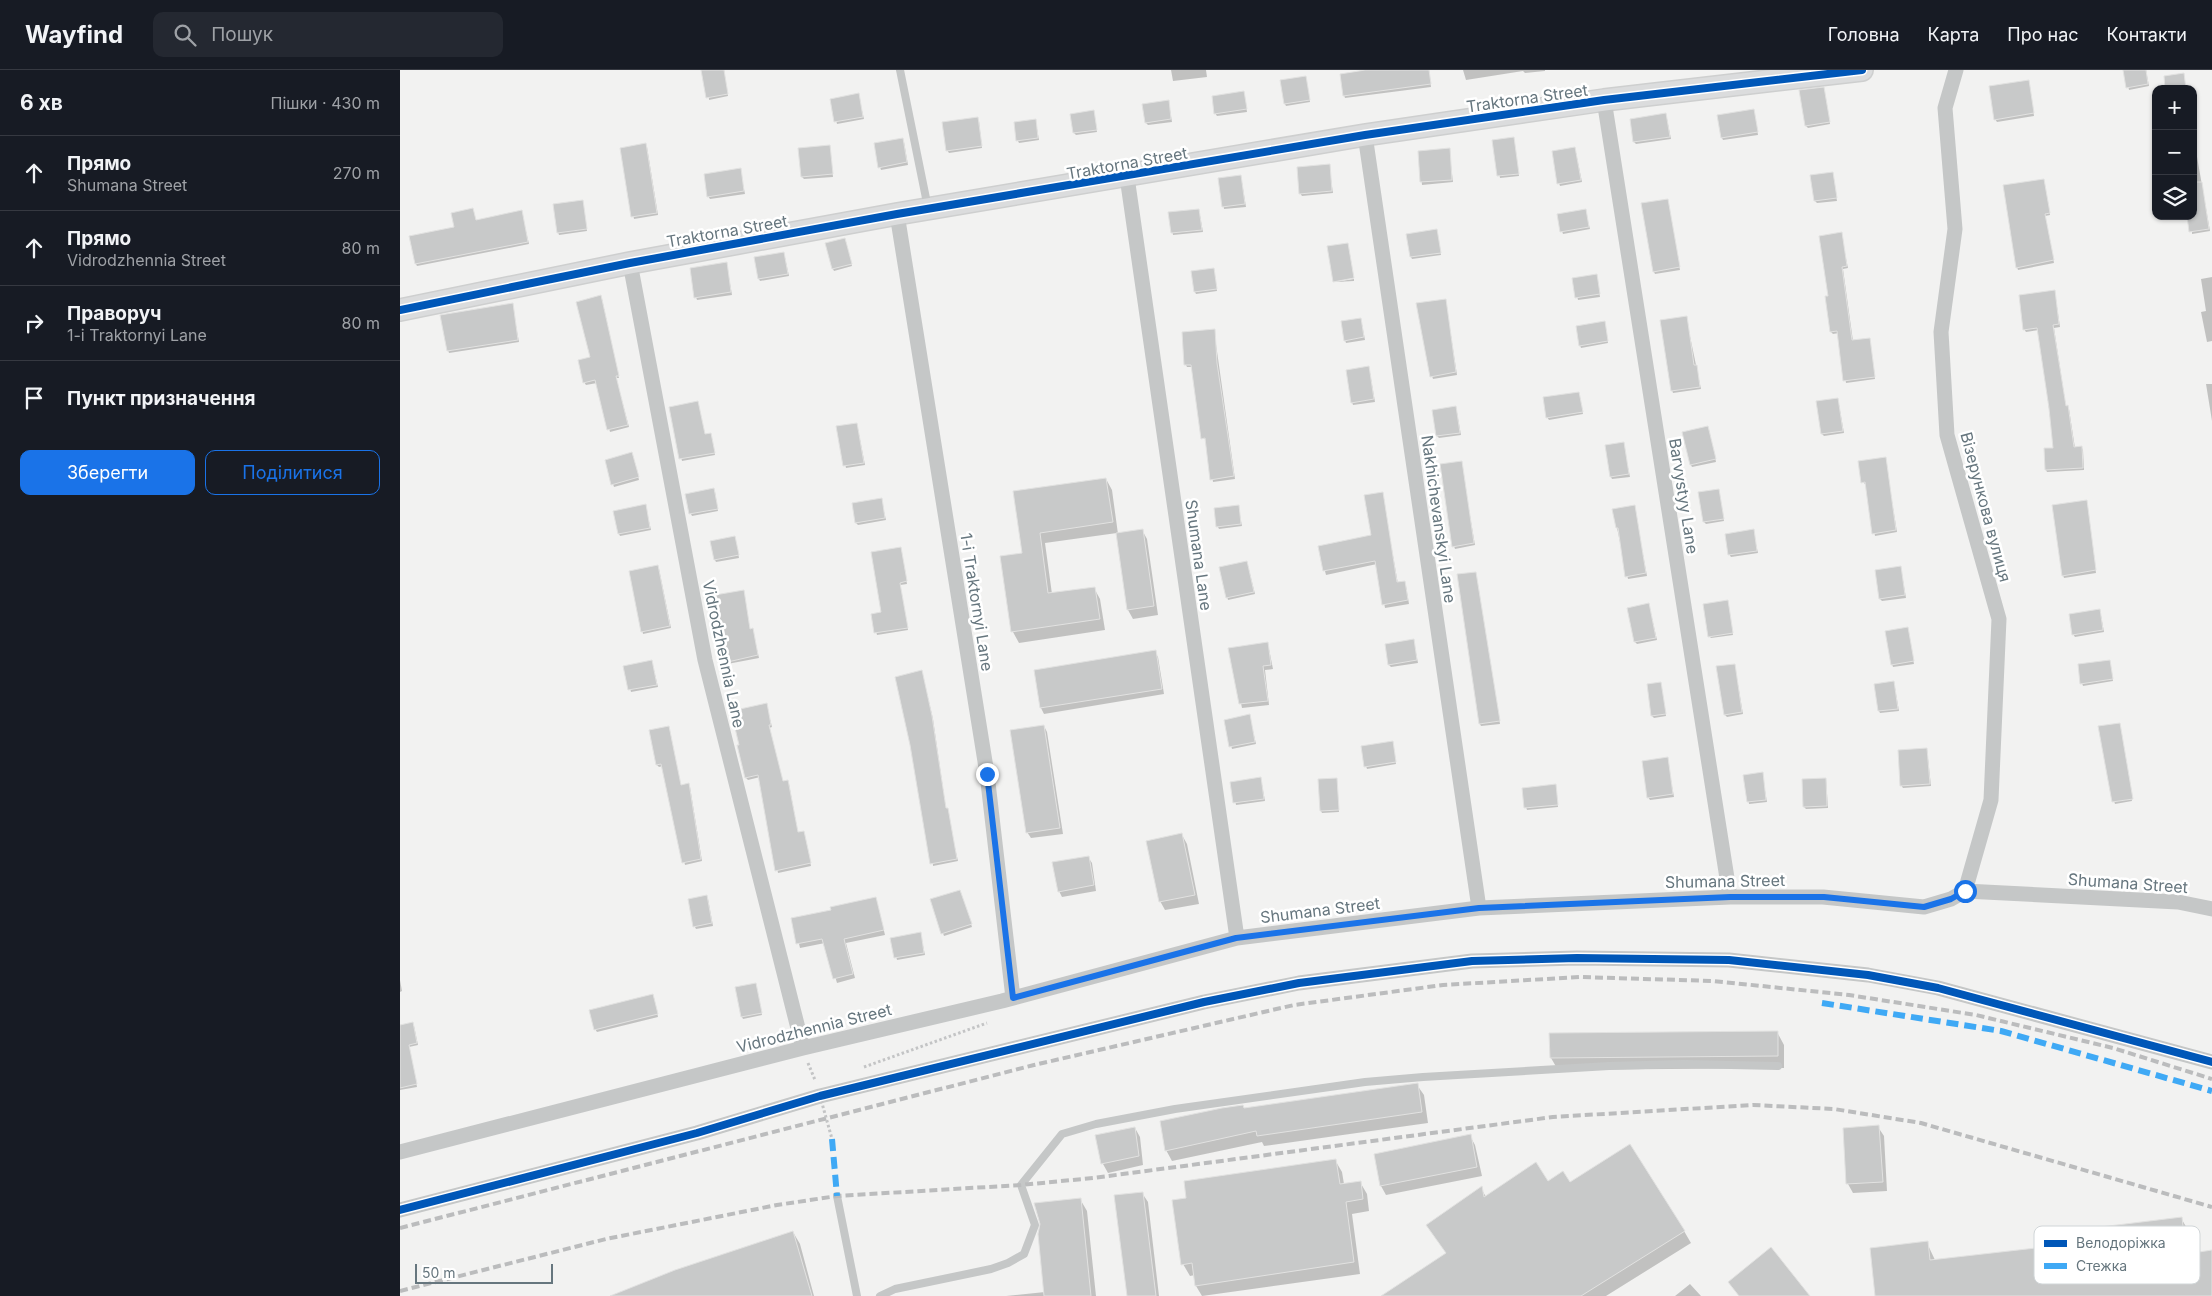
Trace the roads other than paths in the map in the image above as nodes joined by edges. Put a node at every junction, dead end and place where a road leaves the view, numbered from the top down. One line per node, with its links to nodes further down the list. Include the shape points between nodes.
1 (900, 70): 7 (lane)
2 (1862, 70): 4 (street, Traktorna Street)
3 (1956, 70): 11 (street, Візерункова вулиця, via 1945,108 1955,229 1941,332 1947,435 1999,619 1991,800)
4 (1604, 100): 5 (street, Traktorna Street); 12 (street, Barvystyy Lane)
5 (1365, 135): 6 (street, Traktorna Street); 13 (street, Nakhichevanskyi Lane)
6 (1127, 177): 7 (street, Traktorna Street); 15 (street, Shumana Lane)
7 (929, 209): 8 (street, Traktorna Street)
8 (897, 214): 9 (street, Traktorna Street); 16 (street, 1-i Traktornyi Lane, via 987,774)
9 (630, 263): 10 (street, Traktorna Street); 17 (street, Vidrodzhennia Lane, via 705,660)
10 (400, 310)
11 (1965, 891): 12 (street, Shumana Street, via 1924,907 1824,897); 14 (street, Shumana Street, via 2178,902)
12 (1730, 897): 13 (street, Shumana Street)
13 (1479, 908): 15 (street, Shumana Street)
14 (2212, 908)
15 (1236, 938): 16 (street, Vidrodzhennia Street)
16 (1007, 999): 17 (street, Vidrodzhennia Street)
17 (803, 1048): 20 (street, Vidrodzhennia Street)
18 (2212, 1062): 22 (street, via 1938,988 1876,977 1729,960 1530,959 1399,969 1247,992 824,1094 697,1133)
19 (1778, 1066): 24 (lane, via 1610,1066 1423,1077 1184,1107 1096,1124 1062,1134 1021,1185 1035,1225 1024,1254 991,1270 894,1289)
20 (400, 1152)
21 (837, 1196): 23 (lane)
22 (400, 1210)
23 (857, 1296)
24 (880, 1296)

